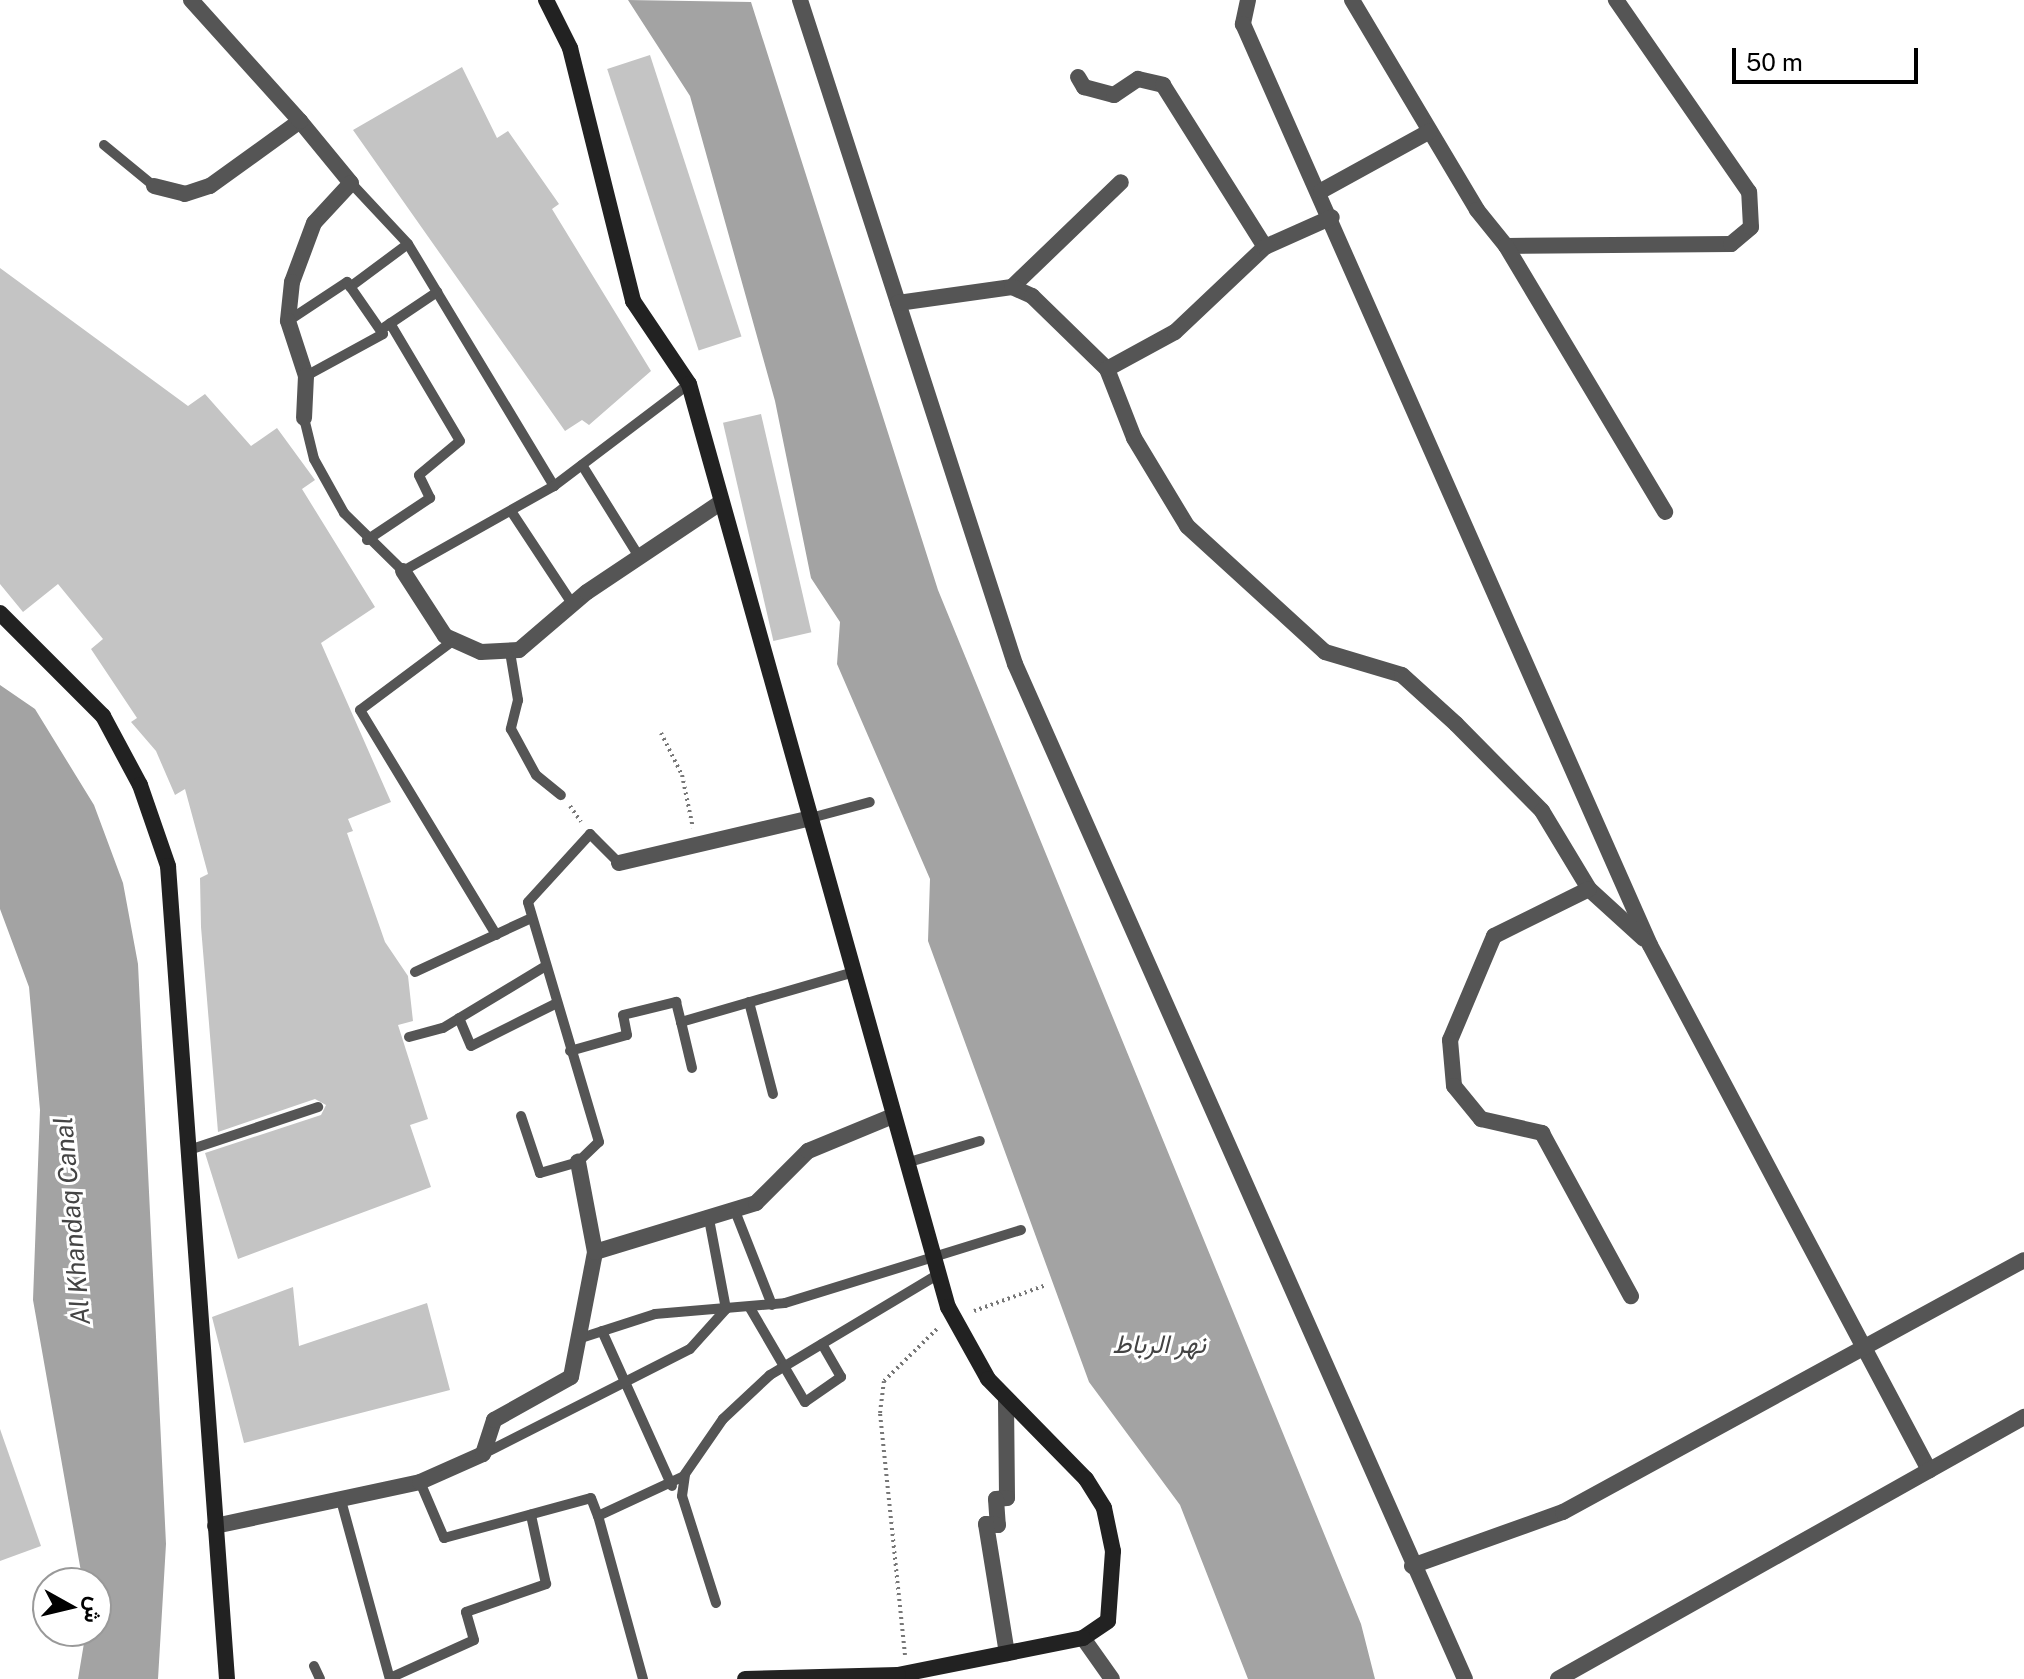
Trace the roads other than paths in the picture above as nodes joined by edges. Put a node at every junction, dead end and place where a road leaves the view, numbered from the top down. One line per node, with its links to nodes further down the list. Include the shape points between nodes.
1 (191, 0): 8 (street)
2 (546, 0): 27 (street, via 570,48 633,301)
3 (800, 0): 22 (street)
4 (1248, 0): 14 (street, via 1243,24)
5 (1352, 0): 9 (street)
6 (1616, 0): 17 (street, via 1749,192 1751,227 1731,244 1679,249)
7 (1078, 77): 18 (street, via 1084,87 1114,95 1138,79 1163,85)
8 (300, 121): 12 (street); 13 (street, via 210,186 185,194)
9 (1430, 131): 14 (street); 17 (street)
10 (104, 145): 13 (lane)
11 (1121, 182): 20 (street)
12 (351, 183): 16 (lane); 23 (street, via 303,246)
13 (154, 186)
14 (1321, 191): 15 (street)
15 (1332, 217): 18 (street); 48 (street)
16 (408, 244): 19 (lane); 21 (lane)
17 (1506, 246): 33 (street)
18 (1265, 247): 25 (street, via 1175,332)
19 (350, 287): 23 (lane); 24 (lane)
20 (1012, 287): 22 (street); 25 (street, via 1032,296)
21 (437, 292): 24 (lane); 30 (lane)
22 (898, 303): 95 (street, via 1015,664)
23 (288, 321): 26 (street)
24 (385, 327): 26 (lane); 34 (lane, via 460,441 419,475 430,498)
25 (1107, 369): 45 (street, via 1134,438 1187,526 1325,652 1402,675 1542,811)
26 (306, 376): 28 (street)
27 (689, 384): 29 (lane); 31 (street)
28 (304, 418): 34 (lane, via 314,459)
29 (582, 465): 30 (lane); 35 (lane)
30 (554, 486): 32 (lane)
31 (720, 503): 35 (street); 43 (street)
32 (511, 511): 36 (lane); 37 (lane)
33 (1665, 512)
34 (367, 540): 36 (lane)
35 (638, 555): 37 (street)
36 (403, 571): 39 (street)
37 (573, 605): 40 (street, via 538,639)
38 (0, 613): 64 (street, via 103,716 140,785 175,907)
39 (454, 640): 40 (street, via 481,652); 47 (lane, via 360,710)
40 (510, 652): 41 (lane, via 518,700 511,729 536,775)
41 (561, 795)
42 (870, 802): 43 (lane)
43 (807, 819): 44 (street); 51 (street)
44 (619, 863): 46 (lane, via 590,834 535,887)
45 (1589, 889): 48 (street); 74 (street, via 1494,936 1450,1040 1454,1086 1481,1119 1542,1133)
46 (529, 919): 47 (lane); 49 (lane)
47 (496, 935): 50 (lane)
48 (1650, 945): 81 (street)
49 (544, 967): 53 (lane); 54 (lane)
50 (415, 972)
51 (851, 973): 52 (lane); 62 (street)
52 (749, 1002): 55 (lane); 59 (lane)
53 (555, 1004): 54 (lane, via 471,1046); 57 (lane)
54 (459, 1018): 56 (lane)
55 (681, 1022): 57 (lane, via 676,1002 623,1015 627,1035); 58 (lane)
56 (409, 1037)
57 (570, 1051): 65 (lane, via 599,1142)
58 (692, 1068)
59 (773, 1094)
60 (318, 1107): 64 (lane)
61 (521, 1116): 65 (lane, via 540,1173)
62 (893, 1116): 66 (street); 67 (street, via 808,1151 765,1197)
63 (980, 1141): 66 (lane)
64 (192, 1149): 94 (street)
65 (578, 1162): 70 (street)
66 (906, 1163): 71 (street)
67 (735, 1211): 68 (street); 75 (lane)
68 (709, 1219): 70 (street); 77 (lane)
69 (1021, 1230): 71 (lane)
70 (595, 1252): 79 (street)
71 (931, 1257): 73 (street); 75 (lane)
72 (2024, 1260): 81 (street)
73 (937, 1275): 80 (lane); 84 (street, via 954,1319)
74 (1631, 1296)
75 (772, 1305): 76 (lane)
76 (750, 1308): 77 (lane); 82 (lane)
77 (726, 1309): 78 (lane, via 655,1314); 83 (lane, via 690,1349)
78 (602, 1331): 79 (lane); 83 (lane)
79 (581, 1338): 86 (street, via 571,1377 494,1420)
80 (822, 1344): 82 (lane); 82 (lane, via 841,1377 805,1402)
81 (1866, 1348): 87 (street); 95 (street, via 1563,1512)
82 (782, 1367): 88 (lane, via 723,1419)
83 (624, 1380): 86 (lane); 90 (lane)
84 (1006, 1401): 97 (street, via 1086,1479 1104,1508 1112,1601 1108,1621); 98 (street, via 1007,1498 996,1499 998,1525 986,1524)
85 (2024, 1417): 87 (street)
86 (483, 1454): 89 (street)
87 (1929, 1470): 108 (street)
88 (685, 1474): 90 (lane); 96 (lane, via 682,1496)
89 (420, 1482): 91 (street); 92 (lane, via 444,1538)
90 (672, 1486): 93 (lane)
91 (342, 1504): 94 (street); 100 (lane)
92 (531, 1515): 93 (lane, via 591,1498); 100 (lane, via 546,1584 466,1612 474,1640)
93 (598, 1516): 104 (lane)
94 (215, 1526): 102 (street)
95 (1412, 1566): 107 (street)
96 (716, 1603)
97 (1083, 1638): 98 (street); 106 (street)
98 (1007, 1653): 101 (street, via 908,1673)
99 (314, 1666): 103 (lane)
100 (390, 1678)
101 (779, 1678): 105 (street)
102 (227, 1679)
103 (320, 1679)
104 (643, 1679)
105 (745, 1679)
106 (1112, 1679)
107 (1465, 1679)
108 (1558, 1679)

